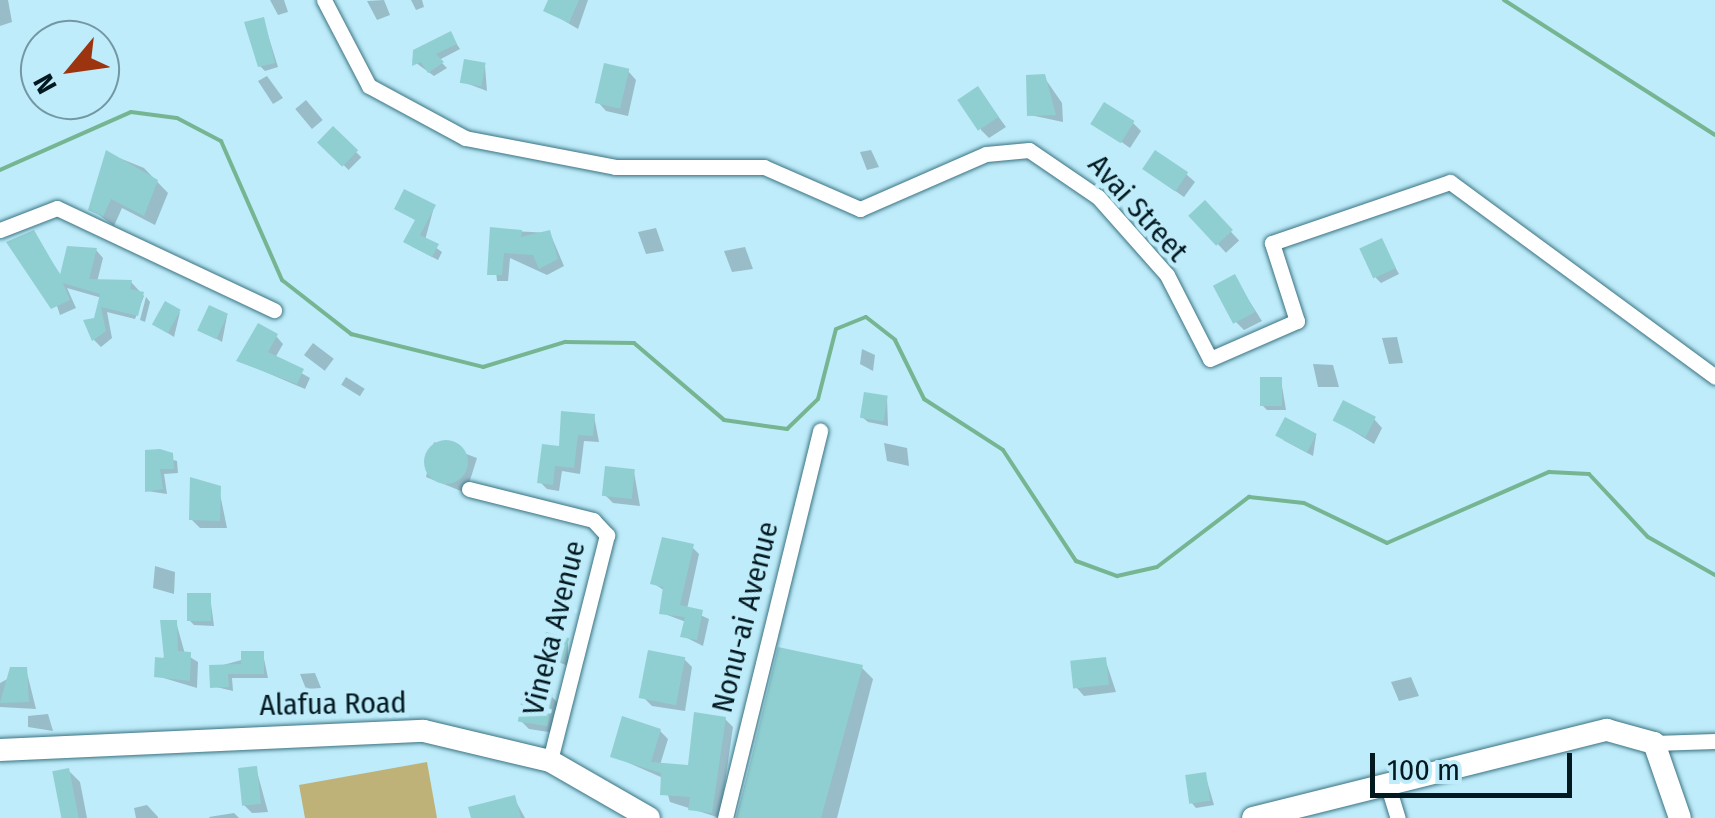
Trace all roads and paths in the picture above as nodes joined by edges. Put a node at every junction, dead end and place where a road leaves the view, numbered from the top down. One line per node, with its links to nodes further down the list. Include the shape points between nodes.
1 (324, 0): 4 (street, Avai Street, via 369,86 465,138 615,167 764,167 860,209 986,154 1029,150 1098,196 1167,275 1210,359 1297,321 1272,243 1450,182)
2 (0, 230): 3 (street, via 56,208)
3 (274, 310)
4 (1715, 377)
5 (820, 430): 13 (street, Nonu-ai Avenue)
6 (469, 490): 10 (street, Vineka Avenue, via 592,520 607,535)
7 (1715, 741): 8 (street)
8 (1654, 743): 11 (street, via 1607,730); 16 (street)
9 (0, 750): 10 (street, Alafua Road, via 424,731)
10 (550, 762): 12 (street, Alafua Road)
11 (1387, 783): 14 (street); 15 (street)
12 (649, 818)
13 (725, 818)
14 (1253, 818)
15 (1398, 818)
16 (1680, 818)

